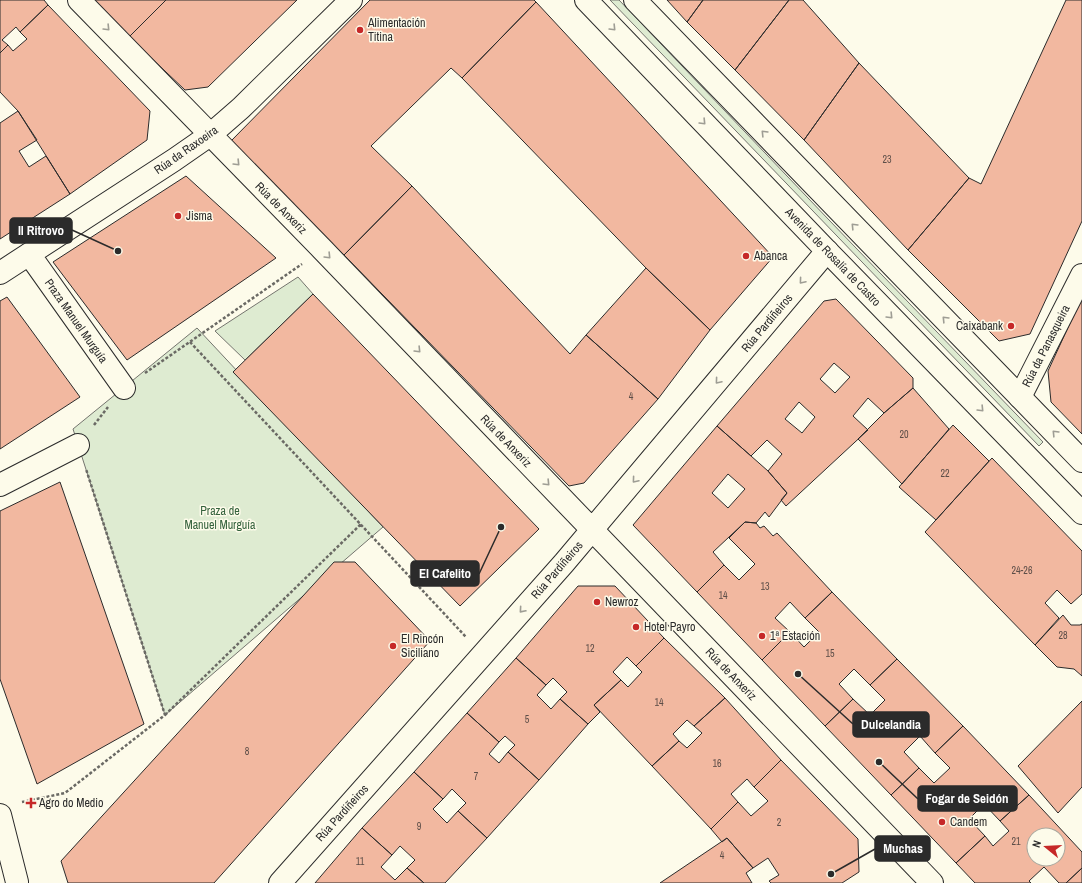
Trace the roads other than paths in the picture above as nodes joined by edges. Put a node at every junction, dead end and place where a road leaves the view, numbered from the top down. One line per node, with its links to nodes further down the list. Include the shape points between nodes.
1 (79, 0): 5 (main road, Rúa de Anxeriz, one-way to 5)
2 (351, 0): 5 (main road, Rúa da Raxoeira)
3 (586, 0): 6 (main road, Avenida de Rosalía de Castro, one-way to 6)
4 (634, 0): 11 (main road, one-way to 4)
5 (210, 135): 7 (main road, Rúa da Raxoeira); 16 (main road, Rúa de Anxeriz, one-way to 16)
6 (826, 251): 15 (main road, Avenida de Rosalía de Castro, one-way to 15); 16 (main road, Rúa Pardiñeiros, one-way to 16)
7 (29, 254): 8 (main road, Rúa da Raxoeira); 10 (main road, Praza Manuel Murguía)
8 (0, 273)
9 (1082, 275): 11 (main road, Rúa da Panasqueira)
10 (124, 388)
11 (1020, 397): 13 (main road, one-way to 11)
12 (78, 445): 14 (main road)
13 (1082, 461)
14 (0, 485)
15 (1082, 513)
16 (592, 530): 19 (main road, Rúa Pardiñeiros, one-way to 19); 20 (main road, Rúa de Anxeriz)
17 (0, 815): 18 (main road)
18 (12, 880)
19 (280, 883)
20 (932, 883)

